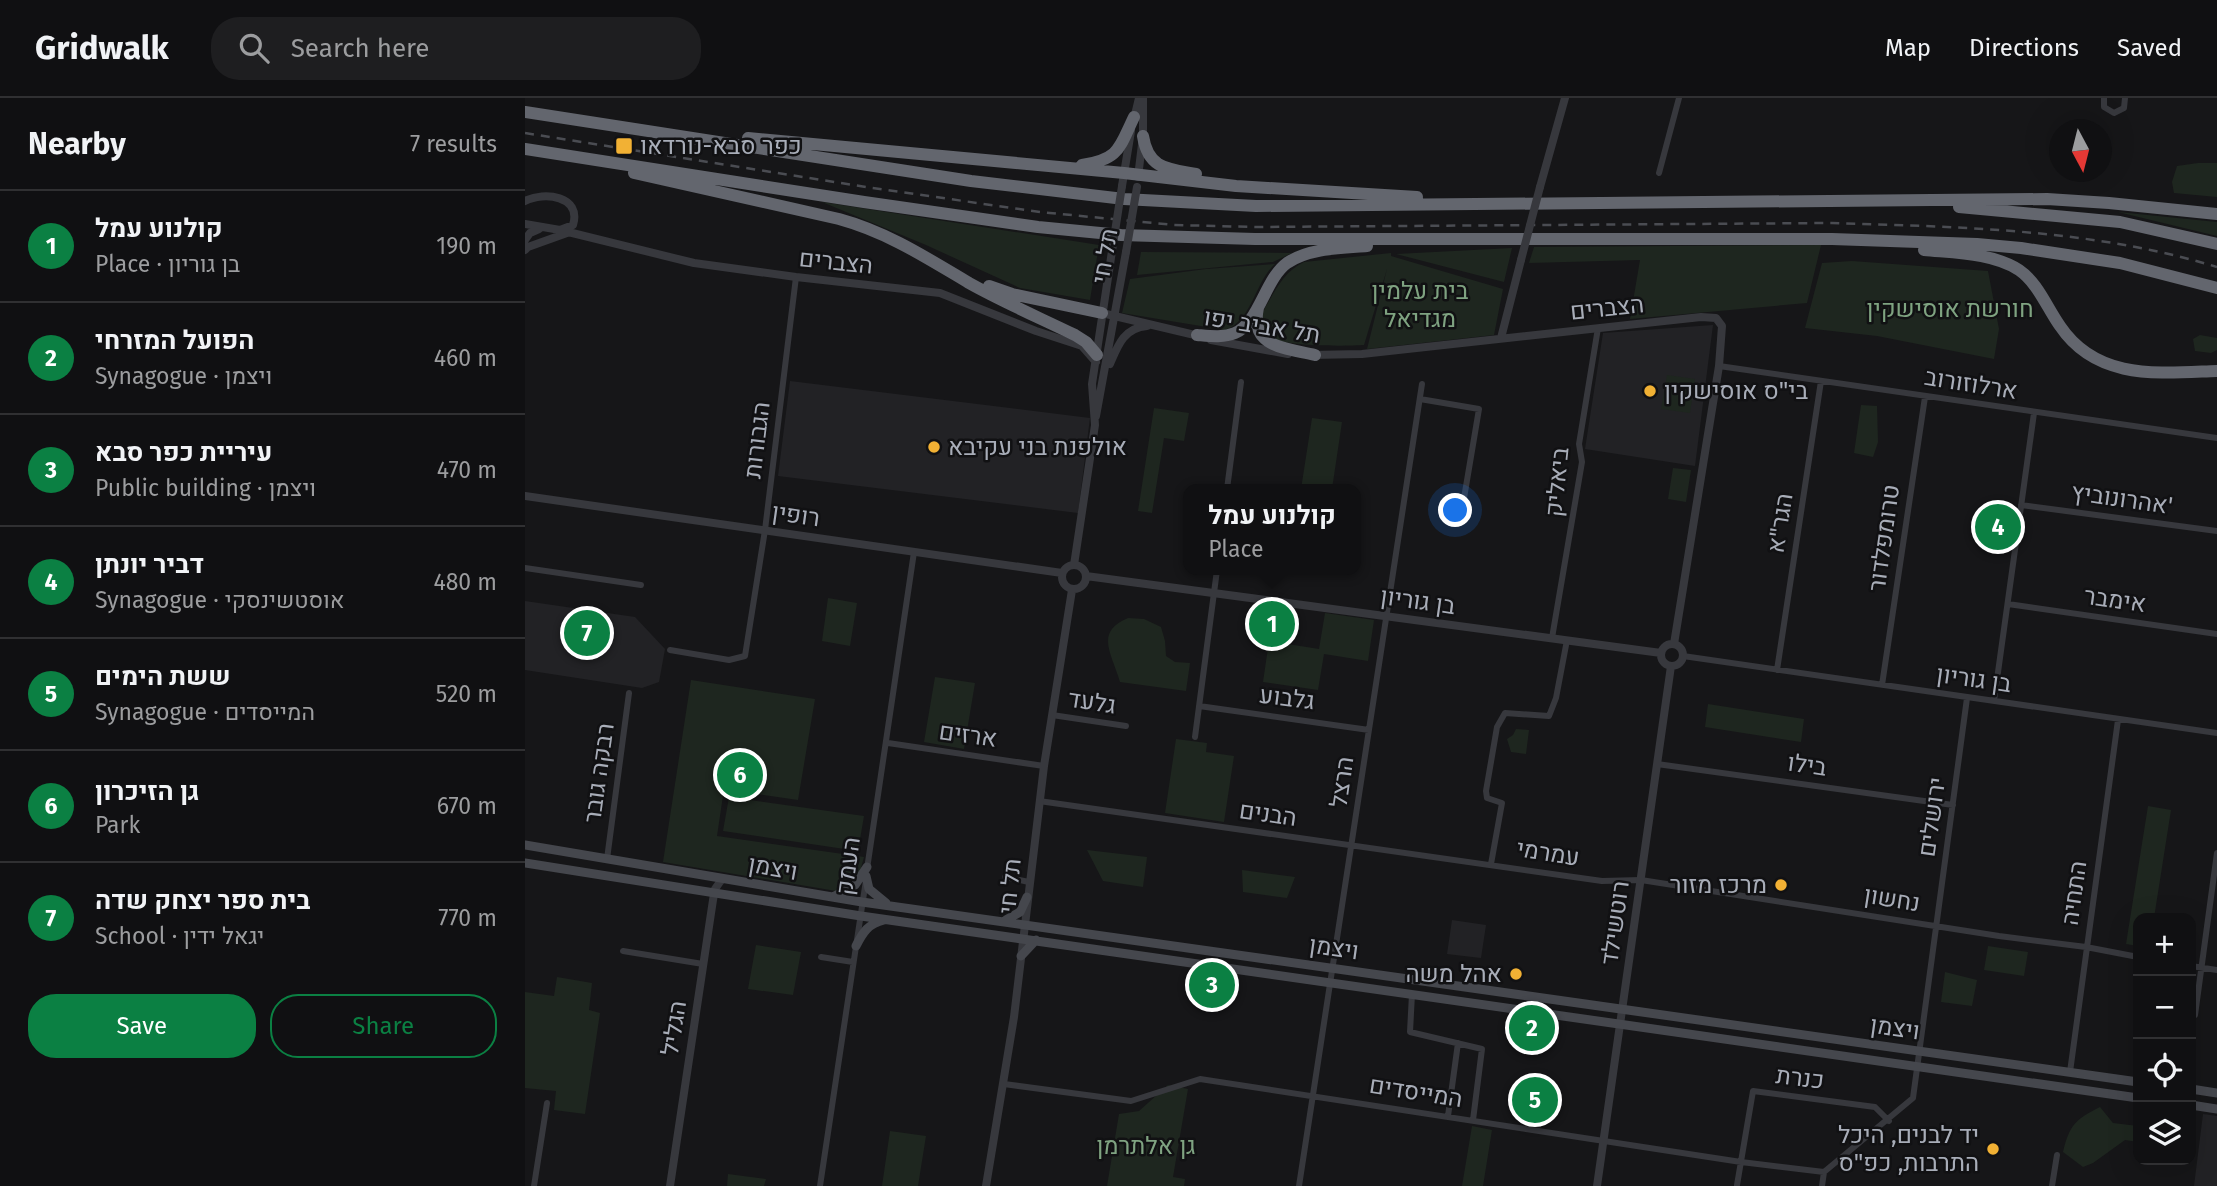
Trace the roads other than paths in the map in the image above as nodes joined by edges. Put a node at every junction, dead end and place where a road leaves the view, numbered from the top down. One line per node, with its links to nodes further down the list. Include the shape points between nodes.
1 (1141, 98): 7 (street, תל חי); 9 (street, תל חי)
2 (1565, 98): 37 (street, bridge)
3 (1679, 98): 12 (street)
4 (2104, 98): 5 (street, via 2104,107 2113,113 2123,108)
5 (2125, 98)
6 (525, 112): 8 (highway)
7 (1134, 117): 11 (highway, via 1112,157); 13 (street, תל חי)
8 (575, 120): 11 (highway); 18 (highway, via 971,181 1124,199 1256,206)
9 (1143, 136): 14 (street, תל חי); 15 (highway, via 1149,156 1160,165)
10 (530, 150): 24 (highway, via 915,210 1121,235); 29 (highway, via 839,219)
11 (1062, 167): 13 (highway)
12 (1659, 173)
13 (1123, 179): 14 (highway); 33 (street, תל חי, bridge)
14 (1138, 181): 15 (highway); 33 (street, תל חי, bridge, via 1126,252)
15 (1304, 191): 18 (highway)
16 (525, 201): 22 (street, via 537,197 569,202 574,222)
17 (1833, 202): 18 (highway); 19 (highway, via 2047,199); 27 (highway, via 2096,218)
18 (1546, 204)
19 (2217, 214)
20 (525, 224): 21 (street, הצברים)
21 (542, 228): 22 (street, הצברים); 26 (street)
22 (560, 230): 23 (street, הצברים)
23 (570, 233): 28 (street); 30 (street, הצברים, via 708,265)
24 (1509, 239): 25 (highway); 32 (highway, via 1312,253 1285,265)
25 (1848, 239): 31 (highway, via 2034,250 2131,266); 41 (highway, via 1987,258 2012,266 2028,277 2071,341 2104,364 2146,373)
26 (525, 240)
27 (2217, 244)
28 (525, 250)
29 (920, 252): 33 (highway, via 999,290); 39 (highway, via 996,297 1075,335 1090,346)
30 (796, 278): 39 (street, הצברים, via 940,293 1082,346); 55 (street, הגבורות)
31 (2217, 288)
32 (1259, 303): 36 (highway, via 1237,332); 38 (highway, via 1256,325 1264,339)
33 (1108, 314): 34 (street, תל אביב יפו); 39 (street, תל חי); 42 (street, תל חי)
34 (1151, 325): 36 (street, תל אביב יפו); 42 (street, via 1135,327 1126,334)
35 (1598, 328): 37 (street, הצברים); 40 (street, הצברים, via 1716,318 1722,326); 69 (street, ביאליק, via 1579,444 1582,463)
36 (1196, 335): 38 (street, תל אביב יפו, via 1260,350)
37 (1501, 338): 38 (street, תל אביב יפו)
38 (1315, 355)
39 (1096, 359): 49 (street, תל חי)
40 (1720, 366): 43 (street, ארלוזורוב); 71 (street)
41 (2217, 371)
42 (1105, 373): 49 (street, תל חי)
43 (1821, 381): 46 (street, ארלוזורוב); 76 (street, הגר"א)
44 (1241, 382): 51 (street)
45 (1422, 384): 47 (street, הרצל)
46 (1925, 397): 48 (street, ארלוזורוב); 77 (street, טרומפלדור)
47 (1420, 399): 54 (street, via 1479,409); 67 (street, הרצל)
48 (2034, 413): 50 (street, ארלוזורוב); 53 (street)
49 (1095, 419): 58 (street, תל חי)
50 (2217, 438)
51 (1228, 484)
52 (525, 496): 55 (street, רופין)
53 (2021, 505): 56 (street, אהרונוביץ'); 66 (street)
54 (1460, 522)
55 (765, 530): 57 (street, רופין); 72 (street, הגבורות, via 745,656 729,660)
56 (2217, 531)
57 (914, 552): 60 (street, רופין); 88 (street, העמק)
58 (1075, 565): 60 (street); 62 (street)
59 (525, 568): 63 (street)
60 (1062, 573): 64 (street, via 1064,585)
61 (1216, 575): 65 (street)
62 (1086, 576): 64 (street, via 1083,585); 65 (street, בן גוריון)
63 (641, 585)
64 (1072, 590): 82 (street, תל חי)
65 (1214, 593): 67 (street, בן גוריון); 81 (street)
66 (2008, 604): 68 (street, אימבר); 80 (street)
67 (1386, 616): 69 (street, בן גוריון); 85 (street, הרצל)
68 (2217, 634)
69 (1552, 638): 70 (street, בן גוריון)
70 (1567, 640): 73 (street, בן גוריון); 98 (street, via 1549,716 1504,713 1497,727 1486,791 1487,799 1502,803)
71 (1674, 645): 73 (street); 74 (street)
72 (670, 650)
73 (1661, 653): 75 (street, via 1663,662)
74 (1683, 656): 75 (street); 76 (street, בן גוריון)
75 (1671, 666): 89 (street, רוטשילד)
76 (1777, 670): 77 (street, בן גוריון)
77 (1882, 685): 79 (street, בן גוריון)
78 (629, 693): 96 (street, רבקה גובר)
79 (1967, 698): 80 (street, בן גוריון); 92 (street, ירושלים)
80 (1994, 701): 83 (street, בן גוריון)
81 (1199, 706): 85 (street, גלבוע); 87 (street)
82 (1052, 715): 84 (street, גלעד); 90 (street, תל חי)
83 (2118, 720): 86 (street, בן גוריון); 117 (street, התחיה)
84 (1126, 726)
85 (1369, 730): 94 (street, הרצל)
86 (2217, 733)
87 (1195, 737)
88 (887, 743): 90 (street, ארזים); 99 (street, העמק)
89 (1657, 764): 92 (street, בילו); 102 (street, רוטשילד)
90 (1044, 766): 91 (street, תל חי)
91 (1039, 802): 94 (street, הבנים); 103 (street, תל חי)
92 (1953, 805): 113 (street, ירושלים)
93 (525, 845): 96 (main road, ויצמן)
94 (1352, 845): 98 (street, הבנים); 126 (street, הרצל)
95 (2217, 853): 125 (street)
96 (607, 859): 101 (main road, ויצמן)
97 (525, 863): 104 (main road, ויצמן)
98 (1491, 864): 102 (street, עמרמי, via 1602,881)
99 (867, 872): 105 (main road, via 855,885); 107 (street, העמק); 108 (main road, via 874,895)
100 (1005, 877): 103 (street)
101 (722, 878): 104 (street, הגליל); 105 (main road, ויצמן)
102 (1641, 880): 113 (street, נחשון); 131 (street, רוטשילד)
103 (1029, 881): 106 (street, תל חי)
104 (714, 893): 109 (main road, ויצמן); 123 (street, הגליל)
105 (832, 897): 107 (main road, ויצמן)
106 (1027, 897): 111 (main road, via 1016,916); 112 (street, תל חי)
107 (862, 902): 108 (main road, ויצמן); 109 (street, העמק)
108 (891, 905): 111 (main road, ויצמן)
109 (860, 916): 110 (main road, ויצמן); 116 (street, העמק)
110 (888, 919): 114 (main road, ויצמן); 116 (main road, via 865,930)
111 (1000, 921): 112 (main road, ויצמן)
112 (1025, 924): 114 (street, תל חי); 126 (main road, ויצמן)
113 (1936, 926): 117 (street, נחשון); 134 (street, ירושלים)
114 (1024, 939): 115 (main road, ויצמן); 119 (street, תל חי)
115 (1036, 940): 119 (main road); 128 (main road, ויצמן)
116 (856, 946): 122 (street, העמק)
117 (2086, 947): 120 (street, נחשון); 136 (street, התחיה)
118 (623, 951): 123 (street)
119 (1021, 956): 138 (street, תל חי)
120 (2133, 956)
121 (821, 957): 122 (street)
122 (853, 962): 156 (street, העמק)
123 (703, 964): 155 (street, הגליל)
124 (2196, 966): 125 (street)
125 (2201, 967): 127 (street); 130 (street)
126 (1334, 968): 128 (street, הרצל); 131 (main road, ויצמן)
127 (2217, 970)
128 (1332, 983): 129 (main road, ויצמן); 141 (street, הרצל)
129 (1412, 994): 132 (main road, ויצמן); 133 (street, via 1410,1032)
130 (2196, 1008)
131 (1622, 1009): 132 (street, רוטשילד); 134 (main road, ויצמן)
132 (1620, 1024): 135 (main road, ויצמן); 149 (street, רוטשילד)
133 (1458, 1043): 146 (street); 147 (street, via 1482,1049)
134 (1921, 1051): 135 (street, ירושלים); 136 (main road, ויצמן)
135 (1918, 1066): 142 (main road, ויצמן); 148 (street, ירושלים, via 1913,1098)
136 (2070, 1072): 137 (main road, ויצמן)
137 (2133, 1081)
138 (1004, 1084): 141 (street, המייסדים, via 1131,1101 1200,1079); 157 (street, תל חי)
139 (2196, 1090): 140 (main road)
140 (2217, 1093)
141 (1314, 1096): 146 (street, המייסדים); 158 (street, הרצל)
142 (2133, 1097)
143 (547, 1103): 154 (street)
144 (2196, 1106): 145 (main road)
145 (2217, 1109)
146 (1448, 1116): 147 (street, המייסדים)
147 (1473, 1120): 149 (street, המייסדים)
148 (1889, 1121): 151 (street, כנרת, via 1875,1107 1753,1091); 152 (street, ירושלים)
149 (1604, 1141): 151 (street, המייסדים); 159 (street, רוטשילד)
150 (2057, 1155): 161 (street)
151 (1741, 1163): 152 (street, המייסדים); 153 (street, כנרת)
152 (1824, 1172): 160 (street)
153 (1737, 1185)
154 (534, 1186)
155 (670, 1186)
156 (820, 1186)
157 (986, 1186)
158 (1299, 1186)
159 (1597, 1186)
160 (1822, 1186)
161 (2052, 1186)

